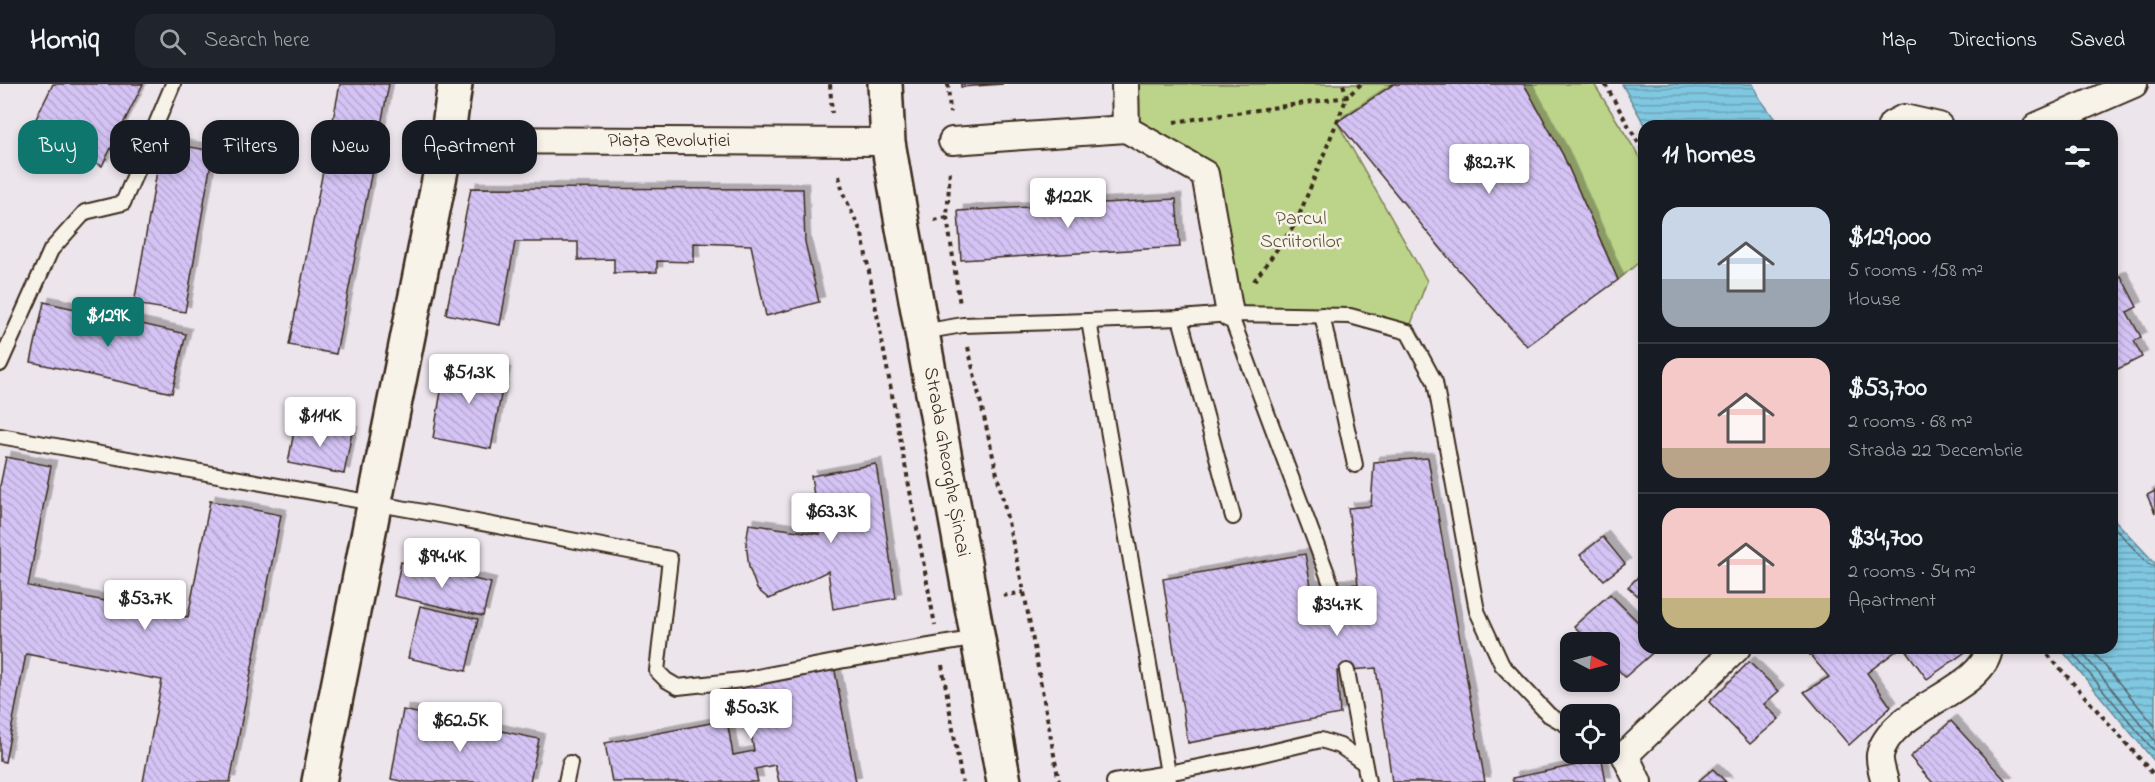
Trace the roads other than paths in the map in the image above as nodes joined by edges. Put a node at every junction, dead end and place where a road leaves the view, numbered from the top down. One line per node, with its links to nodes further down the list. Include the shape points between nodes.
1 (173, 84): 18 (lane, via 123,203 85,212 51,250)
2 (455, 84): 6 (main road)
3 (885, 84): 11 (main road)
4 (1125, 84): 8 (street)
5 (2134, 84): 7 (street)
6 (450, 120)
7 (2051, 120)
8 (1126, 129): 10 (street); 13 (street, via 1205,174)
9 (537, 140): 11 (street, Piața Revoluției)
10 (952, 141)
11 (888, 142): 17 (main road, Strada Gheorghe Șincai)
12 (440, 174): 21 (main road)
13 (1230, 314): 14 (lane); 15 (lane); 23 (lane)
14 (1322, 315): 20 (lane); 28 (lane, via 1350,316 1408,332 1435,382 1477,611 1502,665 1550,716)
15 (1179, 318): 16 (lane); 22 (lane)
16 (1089, 321): 17 (lane, via 963,326); 33 (lane)
17 (922, 332): 24 (main road, Strada Gheorghe Șincai)
18 (0, 364)
19 (0, 436): 21 (lane)
20 (1355, 465)
21 (376, 504): 24 (lane, via 670,559 657,671 678,687 742,680); 34 (main road)
22 (1233, 517)
23 (1331, 584)
24 (978, 638): 36 (main road, Strada Gheorghe Șincai)
25 (1730, 654): 29 (street)
26 (1987, 654): 40 (street, via 1981,668 1888,736 1880,756)
27 (1347, 671): 32 (lane)
28 (1560, 721)
29 (1620, 748)
30 (1620, 755): 39 (street)
31 (570, 763): 35 (lane)
32 (1364, 763): 33 (lane, via 1340,746 1321,740); 38 (lane)
33 (1168, 777): 37 (lane)
34 (325, 781)
35 (566, 782)
36 (1004, 782)
37 (1114, 782)
38 (1368, 782)
39 (1638, 782)
40 (1885, 782)

